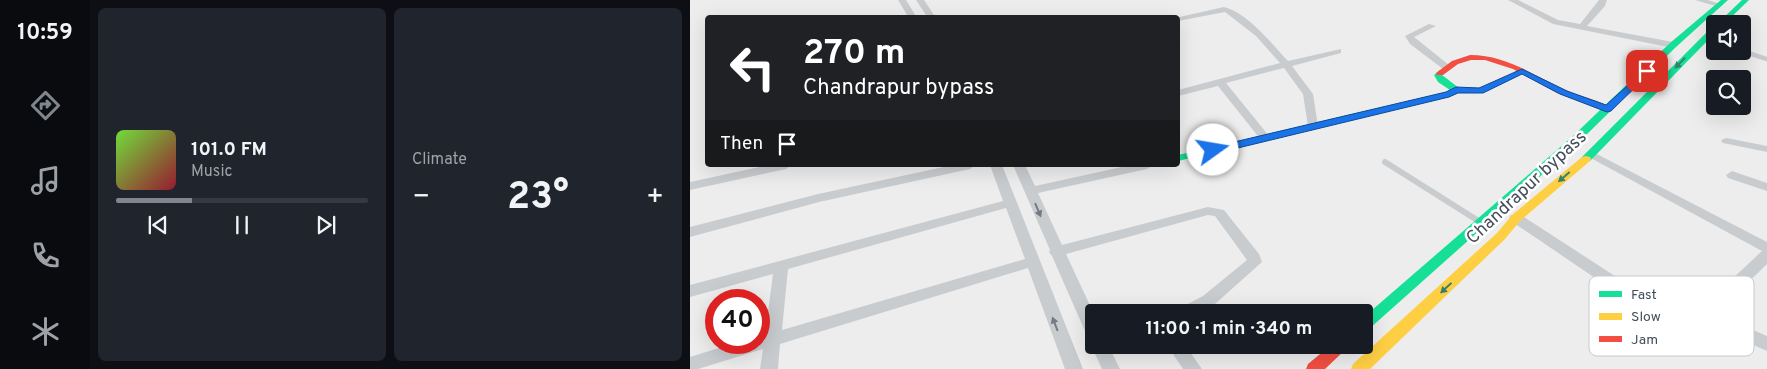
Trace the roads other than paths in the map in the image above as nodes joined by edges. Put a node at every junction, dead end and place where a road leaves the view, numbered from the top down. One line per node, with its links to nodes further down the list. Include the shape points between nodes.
1 (902, 0): 8 (street)
2 (920, 0): 9 (street)
3 (1512, 0): 13 (street, via 1552,21)
4 (1603, 0): 13 (street)
5 (1699, 0): 7 (street)
6 (1746, 0): 10 (main road)
7 (1722, 2): 15 (main road, Chandrapur bypass)
8 (911, 15)
9 (930, 15)
10 (1730, 15)
11 (1180, 19): 19 (street, via 1228,10 1259,34)
12 (1432, 26): 20 (street, via 1409,36)
13 (1582, 27): 15 (street)
14 (1706, 41): 30 (main road, Chandrapur bypass, one-way to 30)
15 (1673, 45): 25 (main road, Chandrapur bypass)
16 (1338, 51): 19 (street)
17 (1751, 54): 18 (lane)
18 (1767, 58)
19 (1285, 65): 22 (street); 26 (street, via 1308,94)
20 (1446, 67): 21 (main road, via 1474,57 1498,60); 23 (main road, via 1438,77)
21 (1522, 71): 23 (street, via 1480,91); 25 (main road)
22 (1220, 82): 24 (street); 27 (street)
23 (1456, 90): 26 (main road)
24 (1180, 92)
25 (1607, 109): 44 (main road, Chandrapur bypass)
26 (1313, 126): 27 (main road)
27 (1265, 138): 31 (main road)
28 (1727, 141): 29 (street)
29 (1767, 149)
30 (1591, 154): 43 (main road, Chandrapur bypass, one-way to 43); 46 (street)
31 (1180, 158)
32 (1385, 162): 44 (lane)
33 (777, 167): 39 (street)
34 (961, 167): 45 (street, via 818,198)
35 (997, 167): 42 (street)
36 (1020, 167): 41 (street)
37 (1138, 167): 41 (street)
38 (1732, 175): 40 (street)
39 (690, 186)
40 (1767, 187)
41 (1030, 191): 47 (street, one-way to 47)
42 (1010, 204): 49 (street); 50 (street)
43 (1516, 218): 51 (street); 69 (main road, Chandrapur bypass, one-way to 69, via 1501,236)
44 (1481, 223): 56 (main road, Chandrapur bypass)
45 (690, 232)
46 (1767, 248)
47 (1056, 252): 54 (street, via 1208,211 1219,213 1255,262); 55 (street)
48 (1767, 255): 52 (street)
49 (1032, 262): 58 (street); 65 (street, one-way to 49)
50 (781, 266): 53 (street); 58 (street)
51 (1603, 276)
52 (1745, 276)
53 (690, 291)
54 (1201, 304)
55 (1085, 314)
56 (1373, 317)
57 (1754, 338): 59 (street)
58 (772, 339): 63 (street); 64 (street)
59 (1767, 344)
60 (1104, 354): 66 (street)
61 (1182, 354): 67 (street)
62 (1331, 354): 68 (main road)
63 (690, 364)
64 (769, 369)
65 (1074, 369)
66 (1111, 369)
67 (1193, 369)
68 (1314, 369)
69 (1359, 369)

